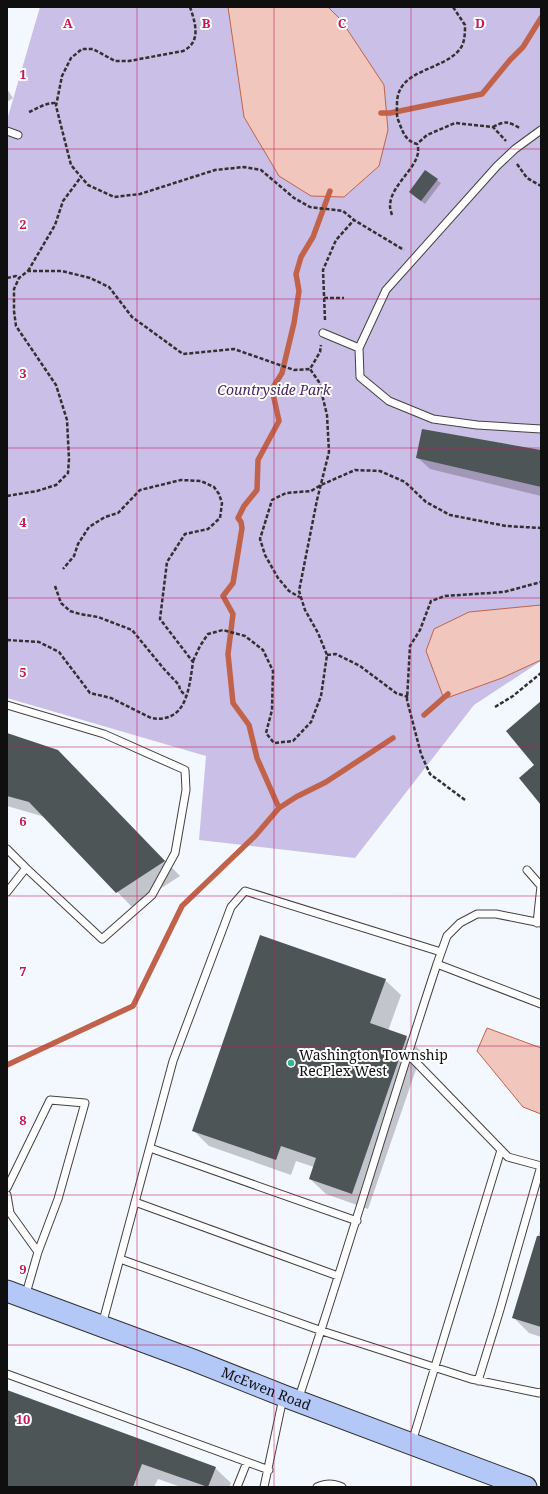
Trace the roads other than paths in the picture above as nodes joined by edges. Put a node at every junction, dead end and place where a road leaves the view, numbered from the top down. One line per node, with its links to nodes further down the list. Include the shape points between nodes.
1 (541, 130): 5 (lane, via 497,166 386,290)
2 (7, 131): 3 (lane)
3 (18, 135)
4 (323, 333): 5 (lane)
5 (359, 348): 6 (lane, via 360,377 389,401 433,419 477,425)
6 (541, 428)
7 (7, 705): 9 (lane, via 104,734 185,770 186,790 175,853 152,895 102,939)
8 (7, 849): 9 (lane)
9 (26, 868): 11 (lane)
10 (527, 870): 12 (lane, via 541,886)
11 (7, 892)
12 (539, 923): 13 (lane, via 496,914 478,914 460,922 447,936)
13 (441, 952): 14 (lane); 17 (lane, via 245,891 231,907 176,1053)
14 (437, 964): 15 (lane); 16 (lane)
15 (541, 1004)
16 (407, 1053): 18 (lane); 23 (lane)
17 (150, 1148): 22 (lane); 23 (lane)
18 (501, 1150): 19 (lane, via 508,1157); 30 (lane)
19 (541, 1166): 32 (lane)
20 (7, 1188): 24 (lane, via 50,1100 85,1103 58,1199)
21 (7, 1195): 24 (lane, via 10,1213)
22 (135, 1202): 25 (lane); 26 (lane)
23 (357, 1221): 26 (lane)
24 (38, 1252): 27 (lane)
25 (120, 1259): 28 (lane); 29 (lane)
26 (338, 1276): 29 (lane)
27 (16, 1294): 28 (street, McEwen Road)
28 (102, 1326): 34 (street, McEwen Road)
29 (322, 1331): 30 (lane); 34 (lane)
30 (435, 1368): 32 (lane); 35 (lane)
31 (7, 1374): 36 (lane)
32 (478, 1381): 33 (lane)
33 (541, 1392)
34 (291, 1398): 35 (street, McEwen Road); 37 (lane)
35 (411, 1444): 42 (street, McEwen Road)
36 (247, 1462): 37 (lane); 38 (lane)
37 (269, 1470): 39 (lane)
38 (237, 1487)
39 (264, 1487)
40 (317, 1487): 41 (lane, via 331,1483)
41 (342, 1487)
42 (526, 1487)

